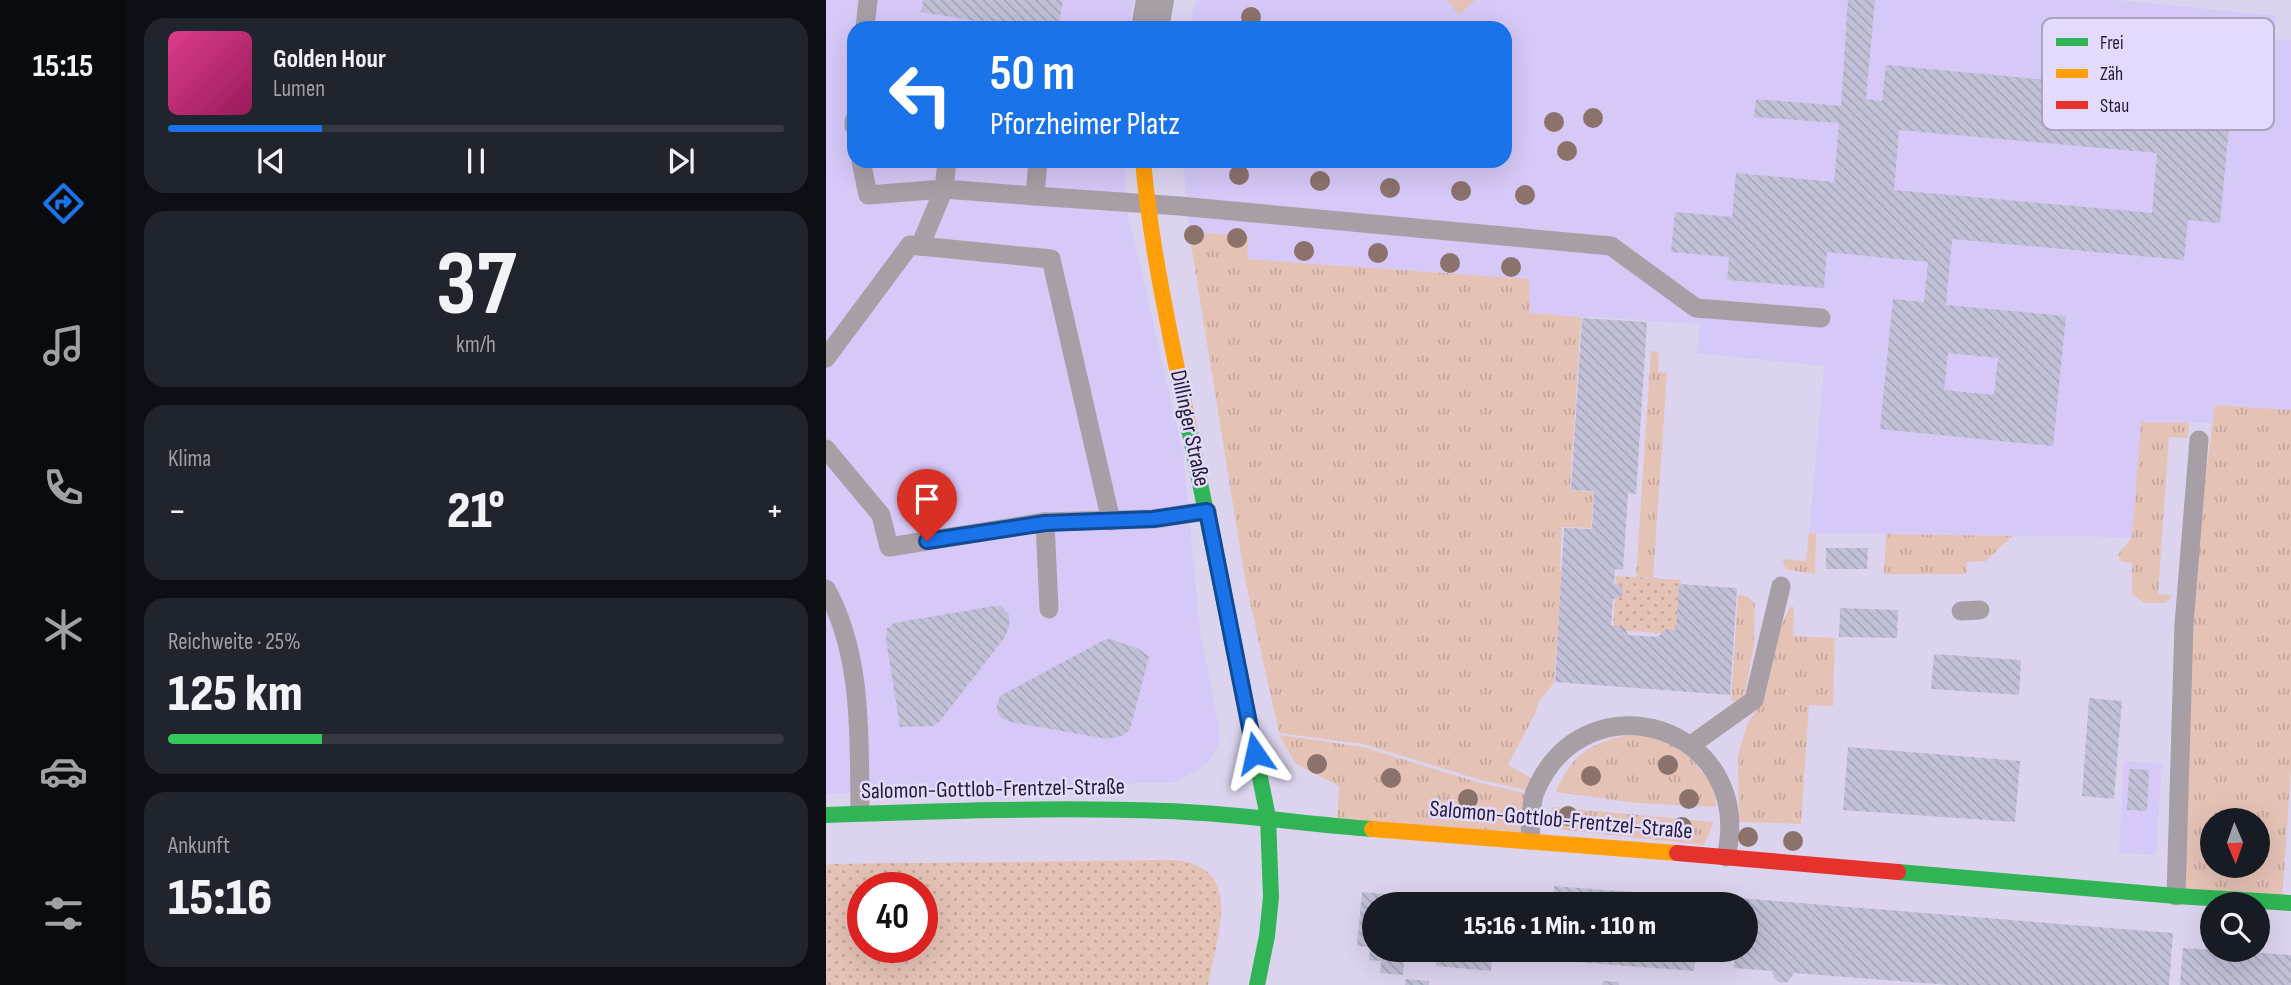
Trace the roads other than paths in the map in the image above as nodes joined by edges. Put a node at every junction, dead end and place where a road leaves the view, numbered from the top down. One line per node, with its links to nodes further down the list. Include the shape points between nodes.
1 (868, 0): 3 (lane)
2 (1155, 0): 4 (street)
3 (866, 21)
4 (1151, 21)
5 (862, 168): 9 (lane, via 868,195)
6 (946, 168): 9 (lane)
7 (1037, 168): 10 (lane)
8 (1144, 168): 11 (street, Dillinger Straße)
9 (944, 189): 10 (lane); 12 (lane)
10 (1035, 196): 11 (lane)
11 (1147, 205): 13 (lane, via 1611,246 1696,308); 17 (street, Dillinger Straße)
12 (920, 246): 14 (lane, via 910,245); 18 (lane, via 1051,259)
13 (1821, 318)
14 (826, 358)
15 (2199, 440): 29 (lane, via 2184,624)
16 (826, 449): 19 (lane, via 881,515 889,547)
17 (1207, 511): 18 (lane); 26 (street, Dillinger Straße)
18 (1111, 521): 19 (lane)
19 (1045, 523): 22 (lane)
20 (1781, 586): 23 (lane, via 1754,700)
21 (826, 589): 24 (lane, via 842,620 856,690)
22 (1049, 609)
23 (1691, 745): 27 (lane, via 1639,725 1600,729 1574,741 1548,766 1534,795); 28 (lane, via 1720,780 1727,799 1731,826)
24 (860, 812): 25 (street, Salomon-Gottlob-Frentzel-Straße); 26 (street, Salomon-Gottlob-Frentzel-Straße, via 1046,808)
25 (826, 815)
26 (1268, 817): 27 (street, Salomon-Gottlob-Frentzel-Straße); 31 (street, Dillinger Straße, via 1271,897)
27 (1530, 840): 28 (street, Salomon-Gottlob-Frentzel-Straße)
28 (1726, 857): 29 (street, Salomon-Gottlob-Frentzel-Straße)
29 (2176, 896): 30 (street, Salomon-Gottlob-Frentzel-Straße)
30 (2291, 903)
31 (1257, 985)

